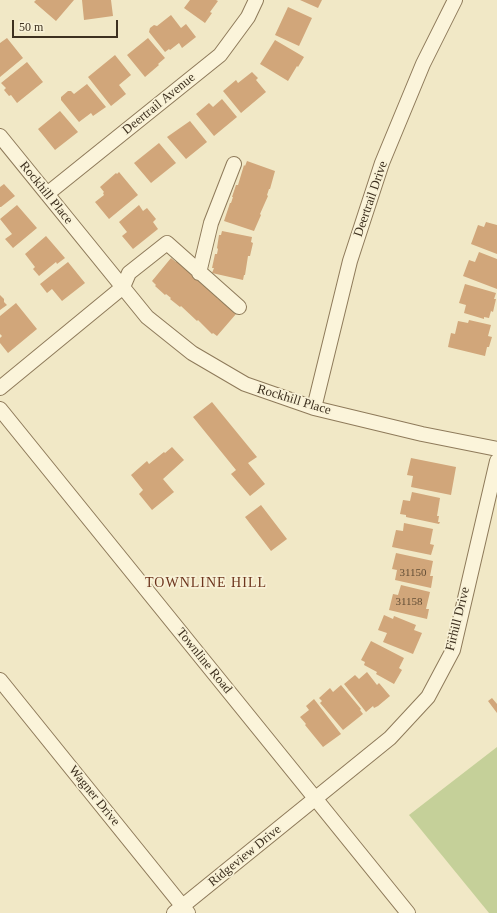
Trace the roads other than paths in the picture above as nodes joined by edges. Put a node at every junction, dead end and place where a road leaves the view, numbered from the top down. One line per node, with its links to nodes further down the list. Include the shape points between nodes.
1 (256, 0): 5 (street, Deertrail Avenue, via 248,17 220,55)
2 (455, 0): 10 (street, Deertrail Drive, via 423,64 382,163 350,261)
3 (0, 136): 5 (street, Rockhill Place)
4 (234, 164): 6 (street, via 211,222)
5 (47, 194): 7 (street, Rockhill Place)
6 (199, 272): 7 (street, via 167,243 129,273); 8 (street)
7 (123, 287): 9 (street); 10 (street, Rockhill Place, via 147,317 192,353 245,384)
8 (239, 307)
9 (0, 388)
10 (314, 408): 12 (street, Rockhill Place)
11 (0, 409): 15 (street, Townline Road)
12 (497, 450)
13 (497, 461): 15 (street, Firhill Drive, via 453,650 428,697 390,738)
14 (0, 680): 16 (street, Wagner Drive)
15 (316, 799): 16 (street, Ridgeview Drive); 17 (street, Townline Road)
16 (181, 911)
17 (408, 913)

